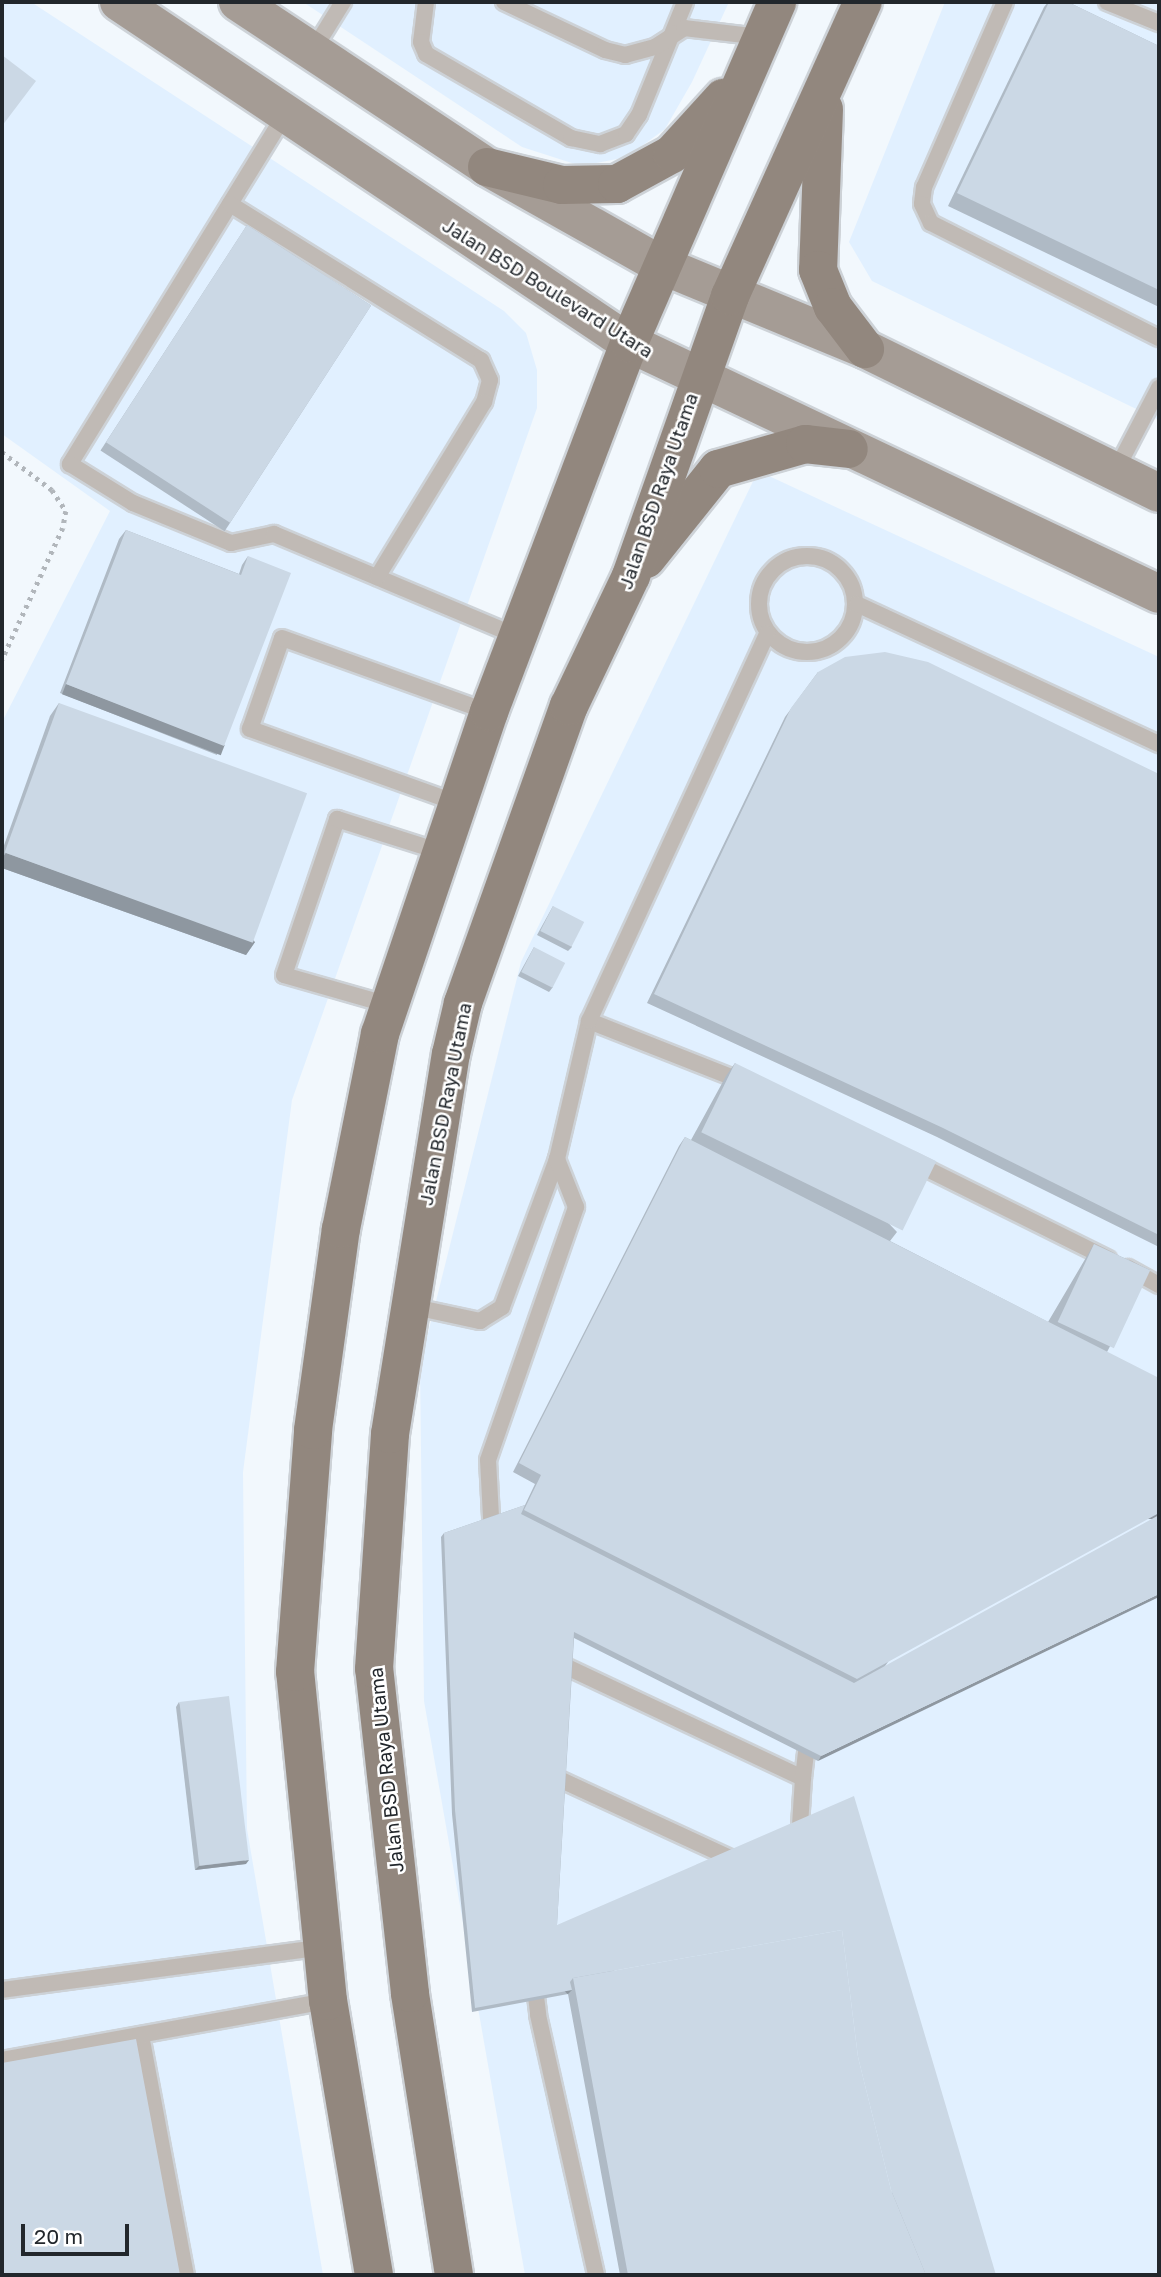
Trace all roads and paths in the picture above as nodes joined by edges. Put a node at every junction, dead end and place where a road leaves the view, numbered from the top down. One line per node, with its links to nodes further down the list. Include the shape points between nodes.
1 (119, 2): 17 (main road, Jalan BSD Boulevard Utara)
2 (239, 2): 14 (main road)
3 (343, 2): 14 (lane)
4 (426, 2): 12 (lane, via 421,42 426,54 571,138 600,144 626,134)
5 (504, 2): 12 (lane, via 604,50 625,55 641,53)
6 (685, 2): 12 (lane)
7 (777, 2): 13 (main road)
8 (863, 2): 16 (main road, Jalan BSD Raya Utama)
9 (1005, 2): 22 (lane, via 924,187 922,204 930,223)
10 (1107, 2): 11 (lane)
11 (1159, 23)
12 (671, 36): 13 (lane, via 695,26)
13 (761, 37): 15 (main road)
14 (312, 51): 18 (main road)
15 (743, 76): 18 (main road, via 672,154 617,184 562,185); 20 (main road)
16 (825, 89): 21 (main road, Jalan BSD Raya Utama); 24 (main road, via 818,270 833,307)
17 (284, 116): 19 (lane); 23 (main road, Jalan BSD Boulevard Utara)
18 (487, 167): 20 (main road)
19 (230, 204): 32 (lane, via 481,360 490,380 484,402); 32 (lane, via 70,464 133,503 231,543 274,534)
20 (661, 265): 21 (main road); 23 (main road)
21 (730, 296): 24 (main road); 25 (main road, Jalan BSD Raya Utama)
22 (1159, 338)
23 (629, 343): 25 (main road, Jalan BSD Boulevard Utara); 36 (main road)
24 (865, 349): 29 (main road)
25 (698, 379): 27 (main road, Jalan BSD Boulevard Utara); 31 (main road, Jalan BSD Raya Utama)
26 (1159, 388): 29 (lane)
27 (849, 449): 31 (main road, via 806,444 718,469); 33 (main road, Jalan BSD Boulevard Utara)
28 (2, 452): 37 (path, via 51,490 65,511 63,528)
29 (1115, 472): 30 (main road)
30 (1159, 494)
31 (631, 576): 48 (main road, Jalan BSD Raya Utama, via 569,706 463,1003)
32 (377, 577): 36 (lane)
33 (1159, 594)
34 (857, 604): 35 (lane, via 848,634 823,652 792,652); 35 (lane, via 847,575 822,557 791,557 766,575 757,605); 39 (lane)
35 (767, 634): 43 (lane)
36 (517, 636): 38 (main road)
37 (2, 660)
38 (489, 712): 40 (main road); 40 (lane, via 282,638 250,729)
39 (1159, 744)
40 (457, 803): 41 (main road)
41 (440, 852): 42 (main road); 42 (lane, via 337,819 284,975)
42 (389, 1005): 56 (main road, via 341,1229 313,1430 295,1672)
43 (589, 1021): 44 (lane); 46 (lane)
44 (766, 1092)
45 (898, 1155): 47 (lane)
46 (557, 1159): 48 (lane, via 502,1307 480,1321); 49 (lane, via 576,1207 488,1460)
47 (1159, 1285)
48 (410, 1306): 64 (main road, Jalan BSD Raya Utama, via 390,1434 374,1669 410,1993)
49 (496, 1548)
50 (534, 1652): 53 (lane)
51 (811, 1714): 53 (lane)
52 (536, 1768): 55 (lane)
53 (803, 1778): 54 (lane)
54 (797, 1861)
55 (759, 1871)
56 (323, 1947): 58 (lane); 59 (main road)
57 (532, 1961): 65 (lane, via 538,2015)
58 (2, 1990)
59 (328, 2001): 60 (lane); 63 (main road)
60 (141, 2035): 61 (lane); 62 (lane)
61 (2, 2060)
62 (186, 2275)
63 (372, 2275)
64 (454, 2275)
65 (596, 2275)

